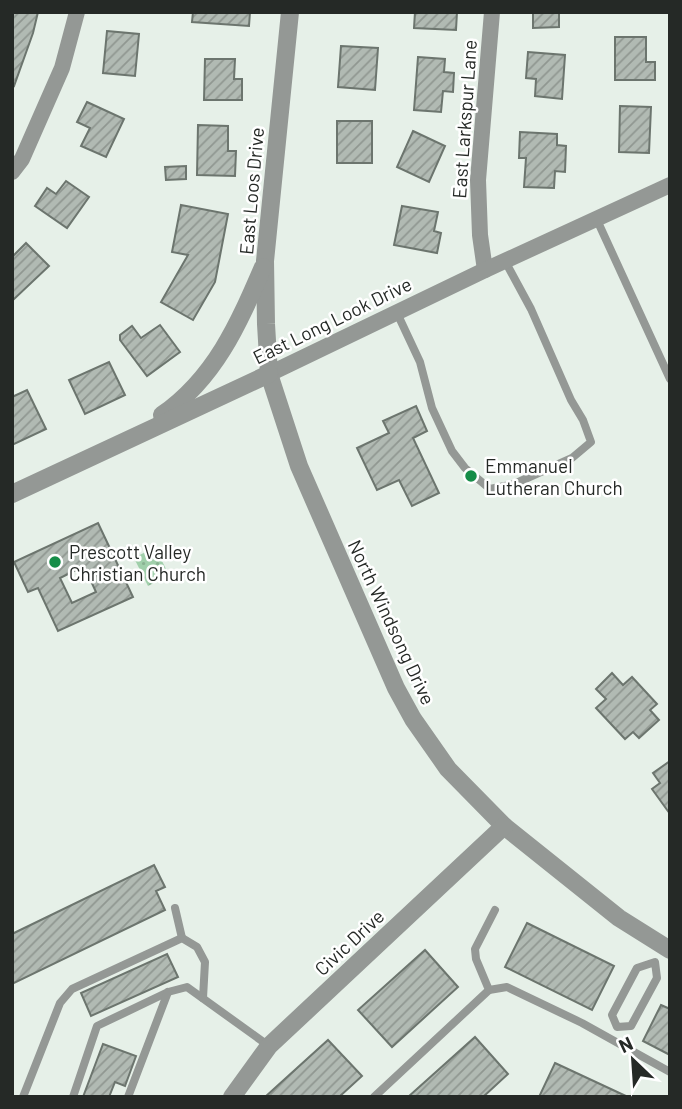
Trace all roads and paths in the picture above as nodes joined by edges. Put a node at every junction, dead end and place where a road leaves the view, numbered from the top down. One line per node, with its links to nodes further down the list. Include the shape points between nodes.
1 (77, 12): 4 (street, via 62,68)
2 (290, 12): 7 (street, East Loos Drive)
3 (492, 12): 9 (street, East Larkspur Lane, via 478,180)
4 (12, 172)
5 (670, 185): 6 (street, East Long Look Drive)
6 (597, 220): 8 (street, East Long Look Drive); 12 (lane)
7 (265, 261): 11 (street, East Loos Drive); 13 (street, via 244,311 202,381 176,406)
8 (505, 261): 9 (street, East Long Look Drive); 10 (lane, via 591,442 572,458 514,484 490,489 452,451)
9 (485, 270): 10 (street, East Long Look Drive)
10 (397, 313): 11 (street, East Long Look Drive)
11 (269, 374): 13 (street, East Long Look Drive); 15 (street, North Windsong Drive, via 299,466 396,688 448,769)
12 (670, 379)
13 (128, 439): 14 (street, East Long Look Drive)
14 (12, 494)
15 (504, 826): 19 (street, North Windsong Drive); 25 (street, Civic Drive)
16 (175, 908): 18 (lane)
17 (495, 910): 20 (lane, via 475,949)
18 (181, 937): 22 (lane, via 197,947 205,962); 27 (lane, via 72,989 60,1003)
19 (663, 953): 23 (lane, via 657,978 631,1026); 23 (lane, via 637,968 612,1015)
20 (489, 990): 24 (lane, via 508,986); 31 (lane)
21 (168, 992): 22 (lane, via 187,987); 28 (lane, via 97,1026); 29 (lane)
22 (203, 998): 25 (lane)
23 (617, 1027): 24 (lane)
24 (611, 1040): 26 (lane)
25 (269, 1045): 30 (street, Civic Drive)
26 (670, 1072)
27 (23, 1097)
28 (74, 1097)
29 (128, 1097)
30 (232, 1097)
31 (374, 1097)

